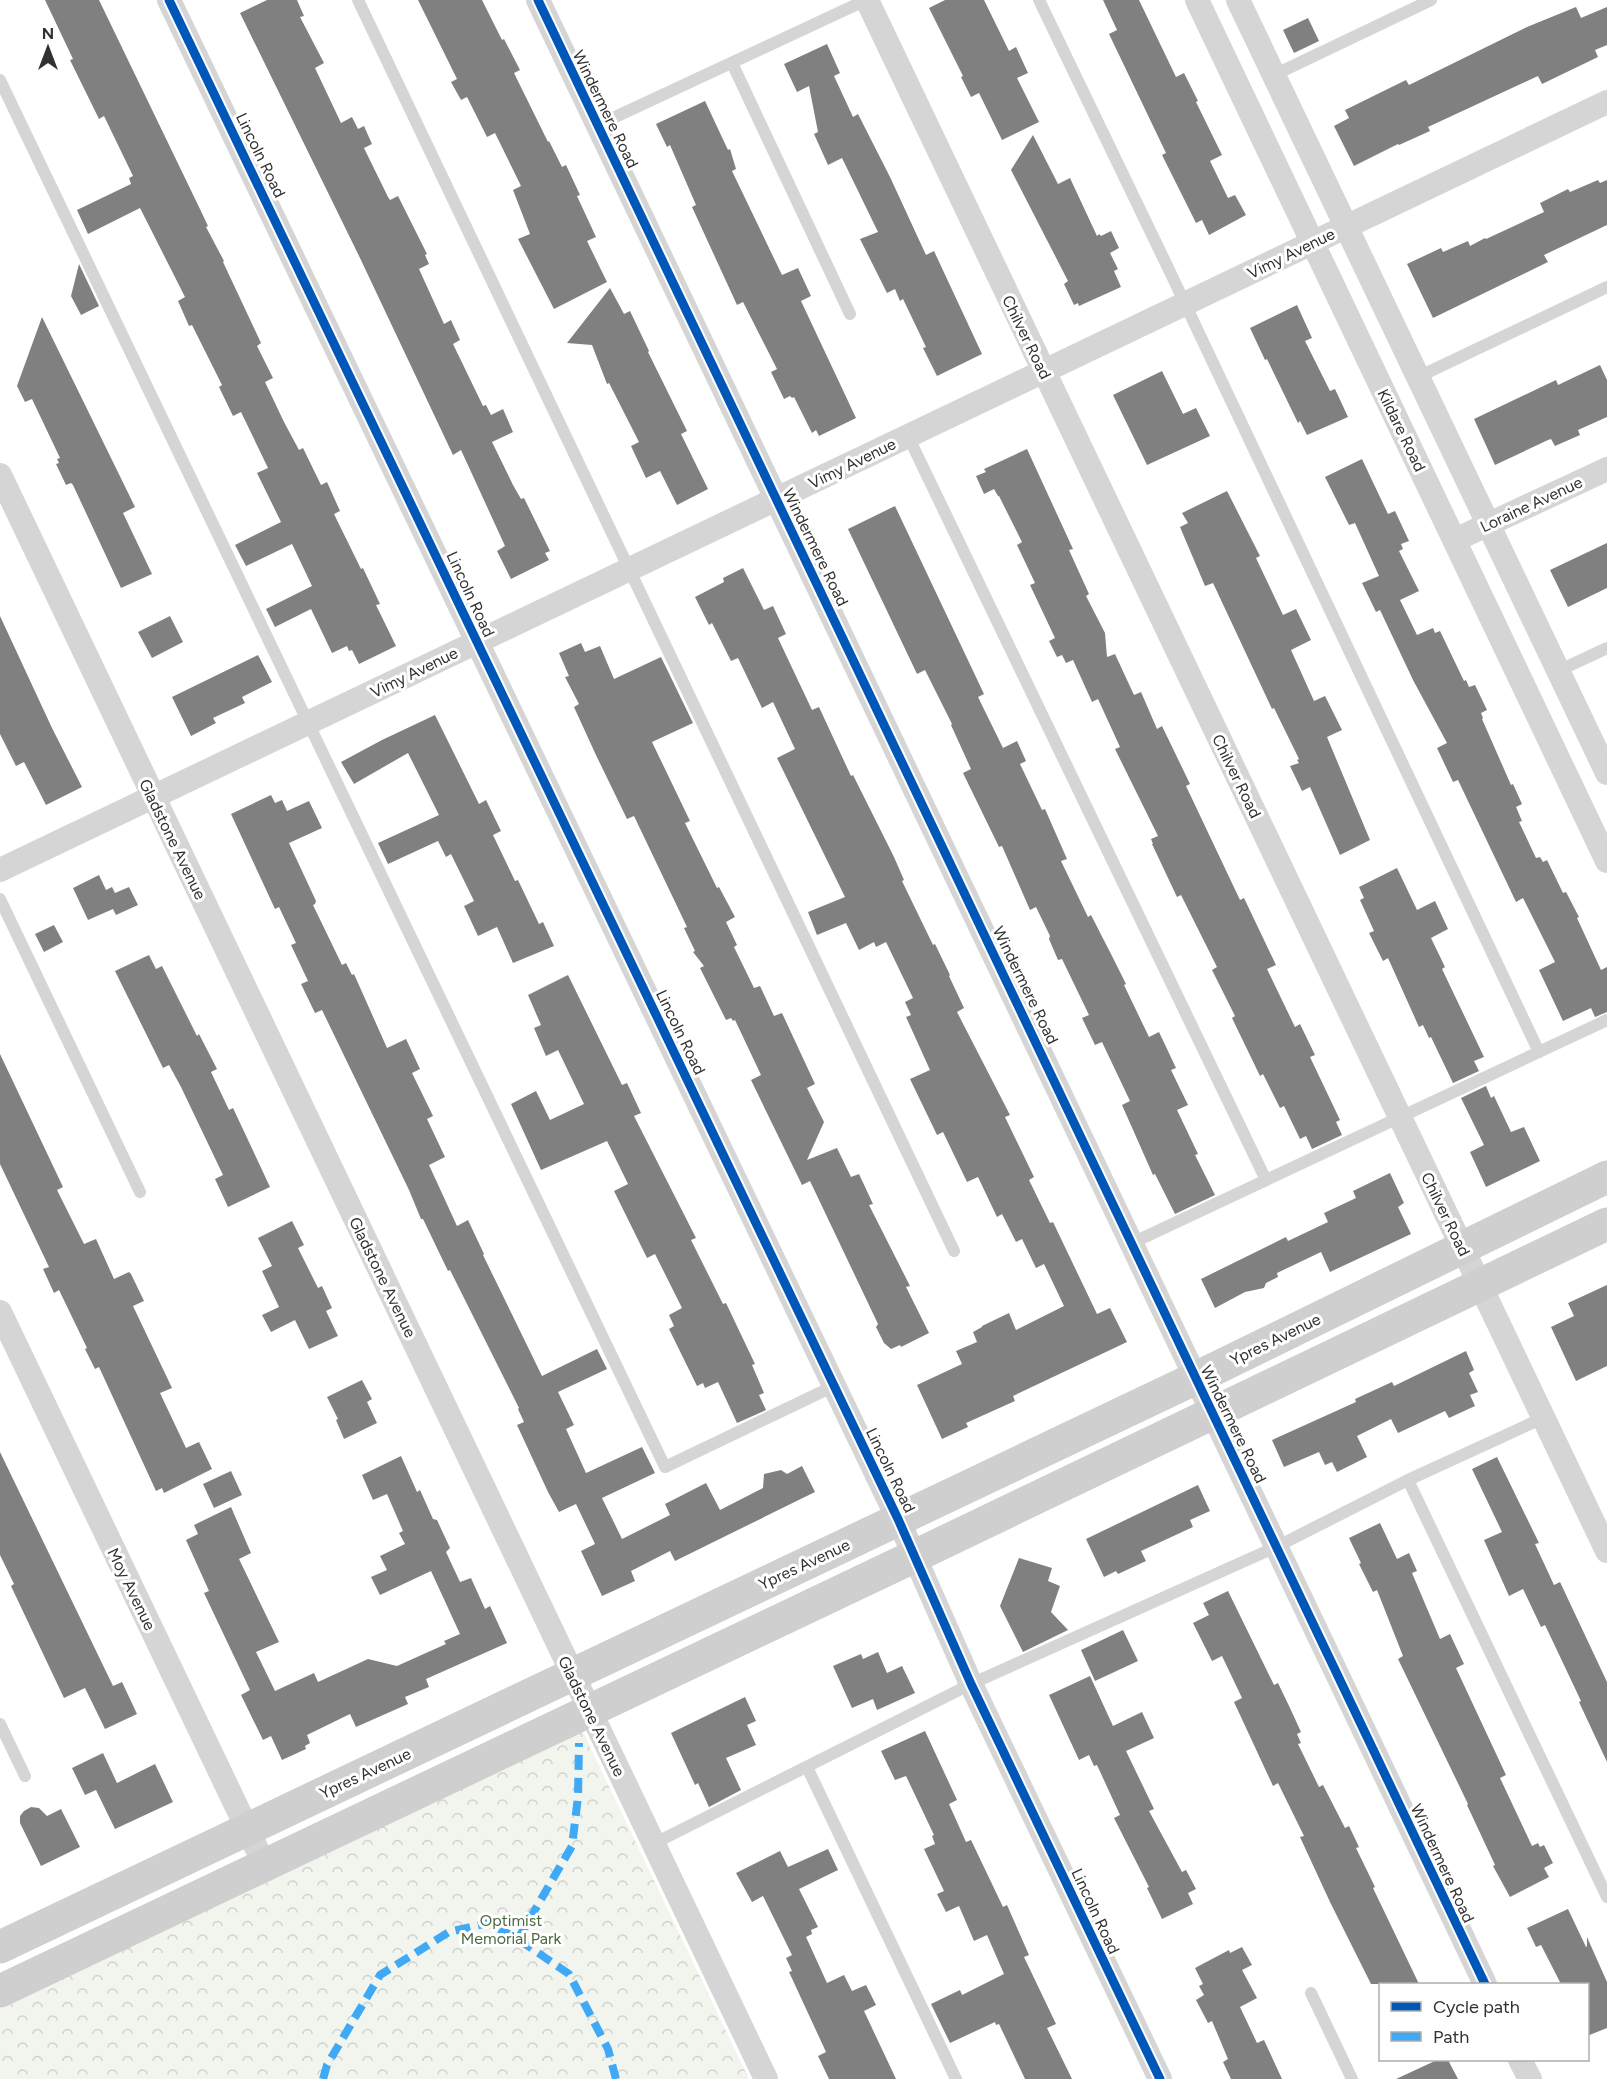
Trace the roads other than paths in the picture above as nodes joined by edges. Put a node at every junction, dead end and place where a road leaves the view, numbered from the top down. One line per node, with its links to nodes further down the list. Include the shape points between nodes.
1 (169, 0): 28 (street, Lincoln Road)
2 (358, 0): 27 (lane)
3 (538, 0): 13 (street, Windermere Road)
4 (866, 0): 9 (lane); 19 (street, Chilver Road)
5 (1039, 0): 17 (lane)
6 (1197, 0): 15 (street, Kildare Road)
7 (1238, 0): 10 (street)
8 (1431, 0): 10 (lane)
9 (732, 63): 13 (lane); 18 (lane)
10 (1274, 75): 14 (street)
11 (0, 80): 31 (lane)
12 (1607, 102): 14 (street, Vimy Avenue)
13 (598, 125): 24 (street, Windermere Road)
14 (1346, 227): 15 (street, Vimy Avenue); 20 (street)
15 (1312, 243): 17 (street, Vimy Avenue); 26 (street, Kildare Road)
16 (1607, 286): 20 (lane)
17 (1185, 304): 19 (street, Vimy Avenue); 39 (lane)
18 (850, 314)
19 (1044, 371): 21 (street, Vimy Avenue); 40 (street, Chilver Road)
20 (1418, 377): 25 (street)
21 (908, 436): 24 (street, Vimy Avenue); 42 (lane)
22 (1607, 469): 25 (street, Loraine Avenue)
23 (0, 476): 33 (street, Gladstone Avenue)
24 (776, 499): 27 (street, Vimy Avenue); 45 (street, Windermere Road)
25 (1488, 524): 26 (street, Loraine Avenue); 30 (street)
26 (1455, 540): 34 (street, Kildare Road)
27 (629, 569): 28 (street, Vimy Avenue); 47 (lane)
28 (477, 642): 31 (street, Vimy Avenue); 51 (street, Lincoln Road)
29 (1607, 648): 30 (lane)
30 (1558, 671): 32 (street)
31 (308, 723): 33 (street, Vimy Avenue); 51 (lane, via 665,1467)
32 (1607, 773)
33 (153, 797): 36 (street, Vimy Avenue); 59 (street, Gladstone Avenue)
34 (1601, 836): 35 (street, Kildare Road)
35 (1607, 861)
36 (0, 870)
37 (0, 899): 43 (lane)
38 (1607, 1020): 39 (lane)
39 (1539, 1052): 40 (lane)
40 (1400, 1117): 42 (lane); 46 (street, Chilver Road)
41 (1607, 1178): 46 (main road, Ypres Avenue)
42 (1266, 1180): 45 (lane)
43 (140, 1192)
44 (1607, 1224): 48 (main road)
45 (1132, 1243): 50 (street, Windermere Road)
46 (1461, 1247): 48 (street, Chilver Road); 50 (main road, Ypres Avenue)
47 (954, 1251)
48 (1480, 1285): 52 (main road); 53 (street, Chilver Road)
49 (0, 1312): 65 (street, Moy Avenue)
50 (1196, 1378): 52 (street, Windermere Road); 55 (main road, Ypres Avenue)
51 (834, 1386): 55 (street, Lincoln Road)
52 (1212, 1413): 56 (street, Windermere Road); 58 (main road)
53 (1543, 1418): 54 (lane); 57 (street, Chilver Road)
54 (1408, 1480): 56 (lane); 68 (lane)
55 (898, 1519): 58 (street, Lincoln Road); 59 (main road, Ypres Avenue)
56 (1276, 1547): 60 (lane); 70 (street, Windermere Road)
57 (1607, 1551)
58 (915, 1556): 60 (street, Lincoln Road); 61 (main road)
59 (572, 1674): 61 (street, Gladstone Avenue); 65 (main road, Ypres Avenue)
60 (971, 1684): 63 (lane); 76 (street, Lincoln Road)
61 (590, 1710): 66 (street, Gladstone Avenue); 67 (main road)
62 (0, 1724): 64 (lane)
63 (807, 1767): 66 (lane); 75 (lane)
64 (25, 1776)
65 (247, 1829): 67 (street, Moy Avenue); 69 (main road, Ypres Avenue)
66 (653, 1844): 74 (street, Gladstone Avenue)
67 (265, 1866): 71 (main road)
68 (1607, 1897)
69 (0, 1947)
70 (1485, 1983)
71 (0, 1991)
72 (1311, 1993): 77 (lane)
73 (1521, 2061): 78 (street)
74 (766, 2079)
75 (956, 2079)
76 (1160, 2079)
77 (1352, 2079)
78 (1530, 2079)

